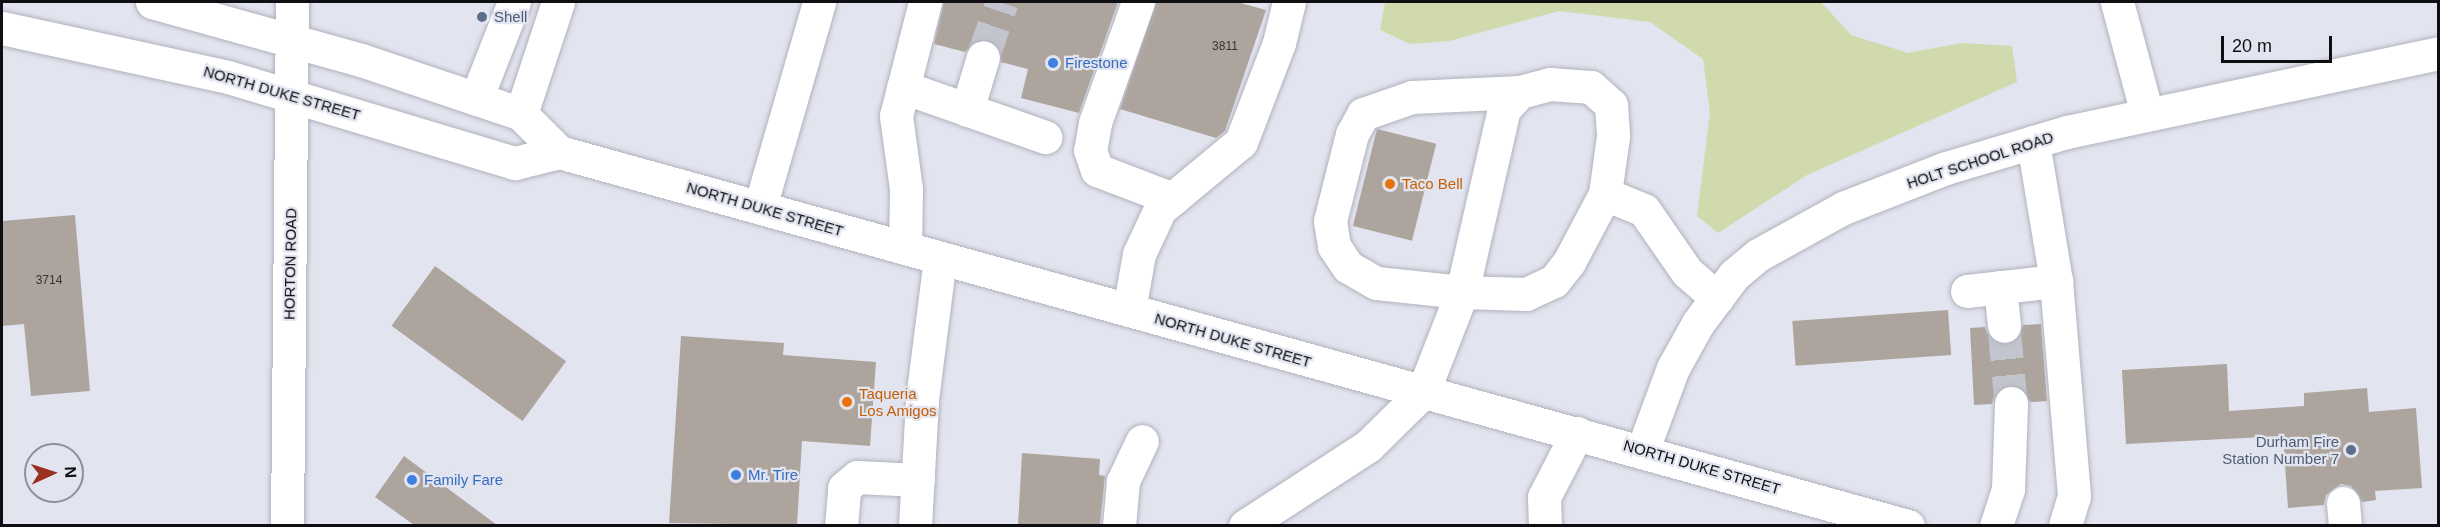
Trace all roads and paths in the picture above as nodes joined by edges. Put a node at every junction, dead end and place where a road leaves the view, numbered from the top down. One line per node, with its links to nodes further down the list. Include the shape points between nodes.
1 (152, 2): 11 (main road, NORTH DUKE STREET)
2 (292, 2): 11 (main road, HORTON ROAD)
3 (514, 2): 17 (main road)
4 (558, 2): 19 (main road)
5 (819, 2): 26 (main road)
6 (925, 2): 14 (main road)
7 (1138, 2): 25 (main road, via 1095,123 1090,150 1097,170)
8 (1289, 2): 25 (main road, via 1279,43 1240,142)
9 (2117, 2): 20 (main road)
10 (2, 28): 16 (main road, NORTH DUKE STREET, via 166,61)
11 (292, 39): 16 (main road, HORTON ROAD); 17 (main road, NORTH DUKE STREET)
12 (2439, 53): 20 (main road, HOLT SCHOOL ROAD)
13 (983, 57): 18 (main road)
14 (903, 87): 18 (main road); 27 (main road, via 896,116 906,189)
15 (1520, 92): 24 (main road, via 1550,84 1591,87 1611,105 1613,136); 32 (main road, via 1504,109); 32 (main road, via 1412,97 1363,114 1352,134 1330,221 1334,246 1348,267 1376,283)
16 (291, 95): 23 (main road, NORTH DUKE STREET, via 515,163); 42 (main road, HORTON ROAD)
17 (476, 99): 19 (main road, NORTH DUKE STREET)
18 (968, 110): 21 (main road)
19 (521, 114): 23 (main road, NORTH DUKE STREET)
20 (2146, 114): 22 (main road, HOLT SCHOOL ROAD)
21 (1045, 137)
22 (2033, 142): 29 (main road); 33 (main road, HOLT SCHOOL ROAD, via 1946,168 1843,208 1758,255)
23 (559, 152): 26 (main road, NORTH DUKE STREET)
24 (1605, 194): 32 (main road, via 1569,262 1554,280 1526,294); 33 (main road, via 1644,210 1687,272)
25 (1173, 199): 34 (main road, via 1160,209 1139,254)
26 (760, 207): 27 (main road, NORTH DUKE STREET)
27 (905, 248): 28 (main road, NORTH DUKE STREET)
28 (940, 258): 34 (main road, NORTH DUKE STREET); 41 (main road, via 922,399)
29 (2056, 281): 30 (main road); 50 (main road, via 2074,496)
30 (2000, 287): 31 (main road); 35 (main road)
31 (1967, 291)
32 (1462, 292): 36 (main road)
33 (1717, 298): 40 (main road, HOLT SCHOOL ROAD, via 1673,369)
34 (1129, 310): 36 (main road, NORTH DUKE STREET)
35 (2004, 326)
36 (1423, 392): 38 (main road, NORTH DUKE STREET); 46 (main road, via 1368,446)
37 (2011, 403): 49 (main road, via 2008,490)
38 (1577, 433): 40 (main road, NORTH DUKE STREET); 47 (main road, via 1544,496)
39 (1142, 441): 45 (main road, via 1123,481)
40 (1643, 449): 48 (main road, NORTH DUKE STREET)
41 (918, 480): 43 (main road, via 857,477 843,488); 44 (main road)
42 (287, 525)
43 (841, 525)
44 (915, 525)
45 (1119, 525)
46 (1245, 525)
47 (1545, 525)
48 (1908, 525)
49 (1995, 525)
50 (2065, 525)

